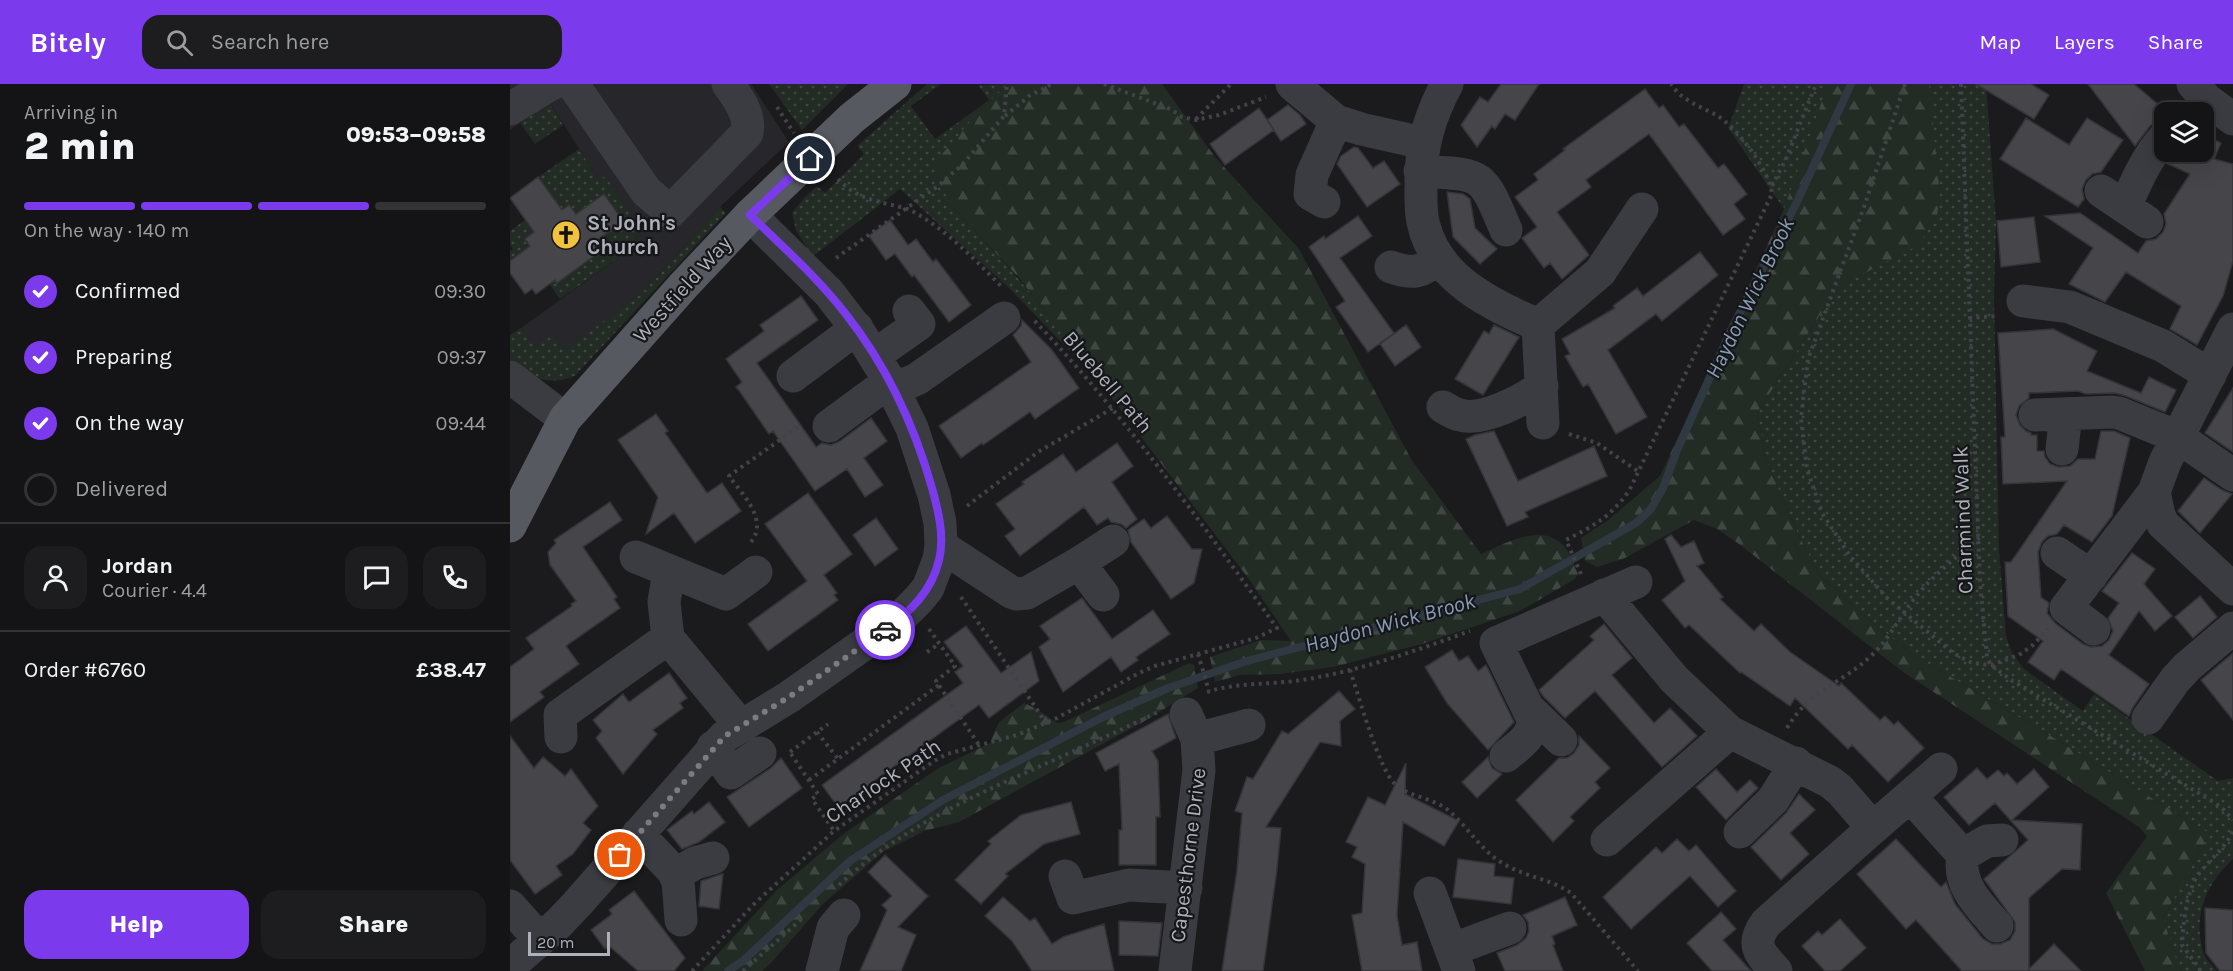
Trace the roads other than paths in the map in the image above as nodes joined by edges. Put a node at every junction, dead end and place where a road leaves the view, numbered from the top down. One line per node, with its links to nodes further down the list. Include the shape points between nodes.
1 (550, 84): 8 (street)
2 (570, 84): 3 (street, via 646,191 670,212 747,133 746,116)
3 (728, 84)
4 (895, 84): 16 (main road, Westfield Way, via 852,118)
5 (1447, 84): 12 (street)
6 (1293, 85): 10 (street)
7 (2194, 97): 9 (street)
8 (510, 110)
9 (2233, 119)
10 (1336, 121): 12 (street); 13 (street, via 1312,175 1310,194)
11 (2154, 150): 14 (street)
12 (1422, 157): 17 (street, via 1477,178 1488,190); 18 (street, via 1423,225)
13 (1324, 202)
14 (2124, 207)
15 (1642, 209): 23 (street, via 1600,272)
16 (750, 215): 24 (street, via 813,275); 32 (main road, Westfield Way)
17 (1506, 230)
18 (1437, 257): 19 (street, via 1429,266 1409,273); 23 (street, via 1469,289)
19 (1391, 267)
20 (2024, 301): 27 (street, via 2070,307 2163,346)
21 (1015, 310): 26 (street, via 917,379 908,383)
22 (909, 311): 26 (street, via 919,324)
23 (1538, 325): 30 (street)
24 (856, 328): 26 (street); 28 (street)
25 (2233, 329): 27 (street)
26 (886, 374): 34 (street); 41 (street, via 923,459 934,495)
27 (2210, 375): 35 (street)
28 (793, 376)
29 (510, 377): 32 (street)
30 (1542, 386): 31 (street, via 1528,398 1481,415 1462,416); 33 (street)
31 (1443, 407)
32 (565, 419): 39 (main road, Westfield Way)
33 (1543, 423)
34 (817, 424)
35 (2178, 437): 36 (street, via 2112,412 2050,414); 37 (street); 38 (street)
36 (2062, 449)
37 (2233, 475)
38 (2154, 492): 46 (street); 50 (street, via 2163,524)
39 (510, 526)
40 (1113, 541): 44 (street)
41 (940, 546): 44 (street, via 1017,594); 57 (street, via 928,588 898,620 789,697)
42 (2057, 553): 46 (street)
43 (636, 557): 48 (street)
44 (1079, 563): 51 (street)
45 (756, 572): 48 (street, via 726,594)
46 (2091, 576): 53 (street, via 2066,608)
47 (1636, 582): 49 (street)
48 (666, 586): 54 (street)
49 (1595, 589): 55 (street, via 1488,635); 59 (street, via 1674,679)
50 (2233, 589)
51 (1103, 595)
52 (2233, 628): 56 (street, via 2187,667)
53 (2094, 629)
54 (668, 638): 57 (street); 60 (street, via 560,715)
55 (1530, 710): 61 (street); 64 (street, via 1531,732)
56 (2148, 718)
57 (740, 725): 62 (street)
58 (1249, 725): 77 (street, Capesthorne Drive, via 1193,709 1199,770)
59 (1730, 732): 65 (street); 71 (street)
60 (561, 737)
61 (1561, 740)
62 (713, 747): 63 (street, via 731,773); 70 (street)
63 (760, 753)
64 (1506, 756)
65 (1784, 758): 68 (street, via 1830,782); 69 (street, via 1773,800)
66 (1941, 769): 67 (street)
67 (1910, 796): 68 (street); 73 (street)
68 (1873, 828): 89 (street, via 1766,923 1758,939 1759,951)
69 (1740, 832)
70 (638, 834): 75 (street); 84 (street)
71 (1607, 840)
72 (2002, 840): 73 (street, via 1987,841)
73 (1963, 855): 82 (street, via 1961,865 1967,888)
74 (713, 858): 75 (street)
75 (675, 875): 81 (street)
76 (1065, 876): 77 (street, via 1072,898 1129,885)
77 (1186, 888): 88 (street, Capesthorne Drive)
78 (1430, 893): 85 (street)
79 (837, 904): 87 (street)
80 (513, 909): 84 (street)
81 (681, 920)
82 (1997, 926)
83 (1510, 927): 85 (street)
84 (540, 940): 86 (street)
85 (1455, 961)
86 (510, 966)
87 (822, 971)
88 (1175, 971)
89 (1776, 971)

